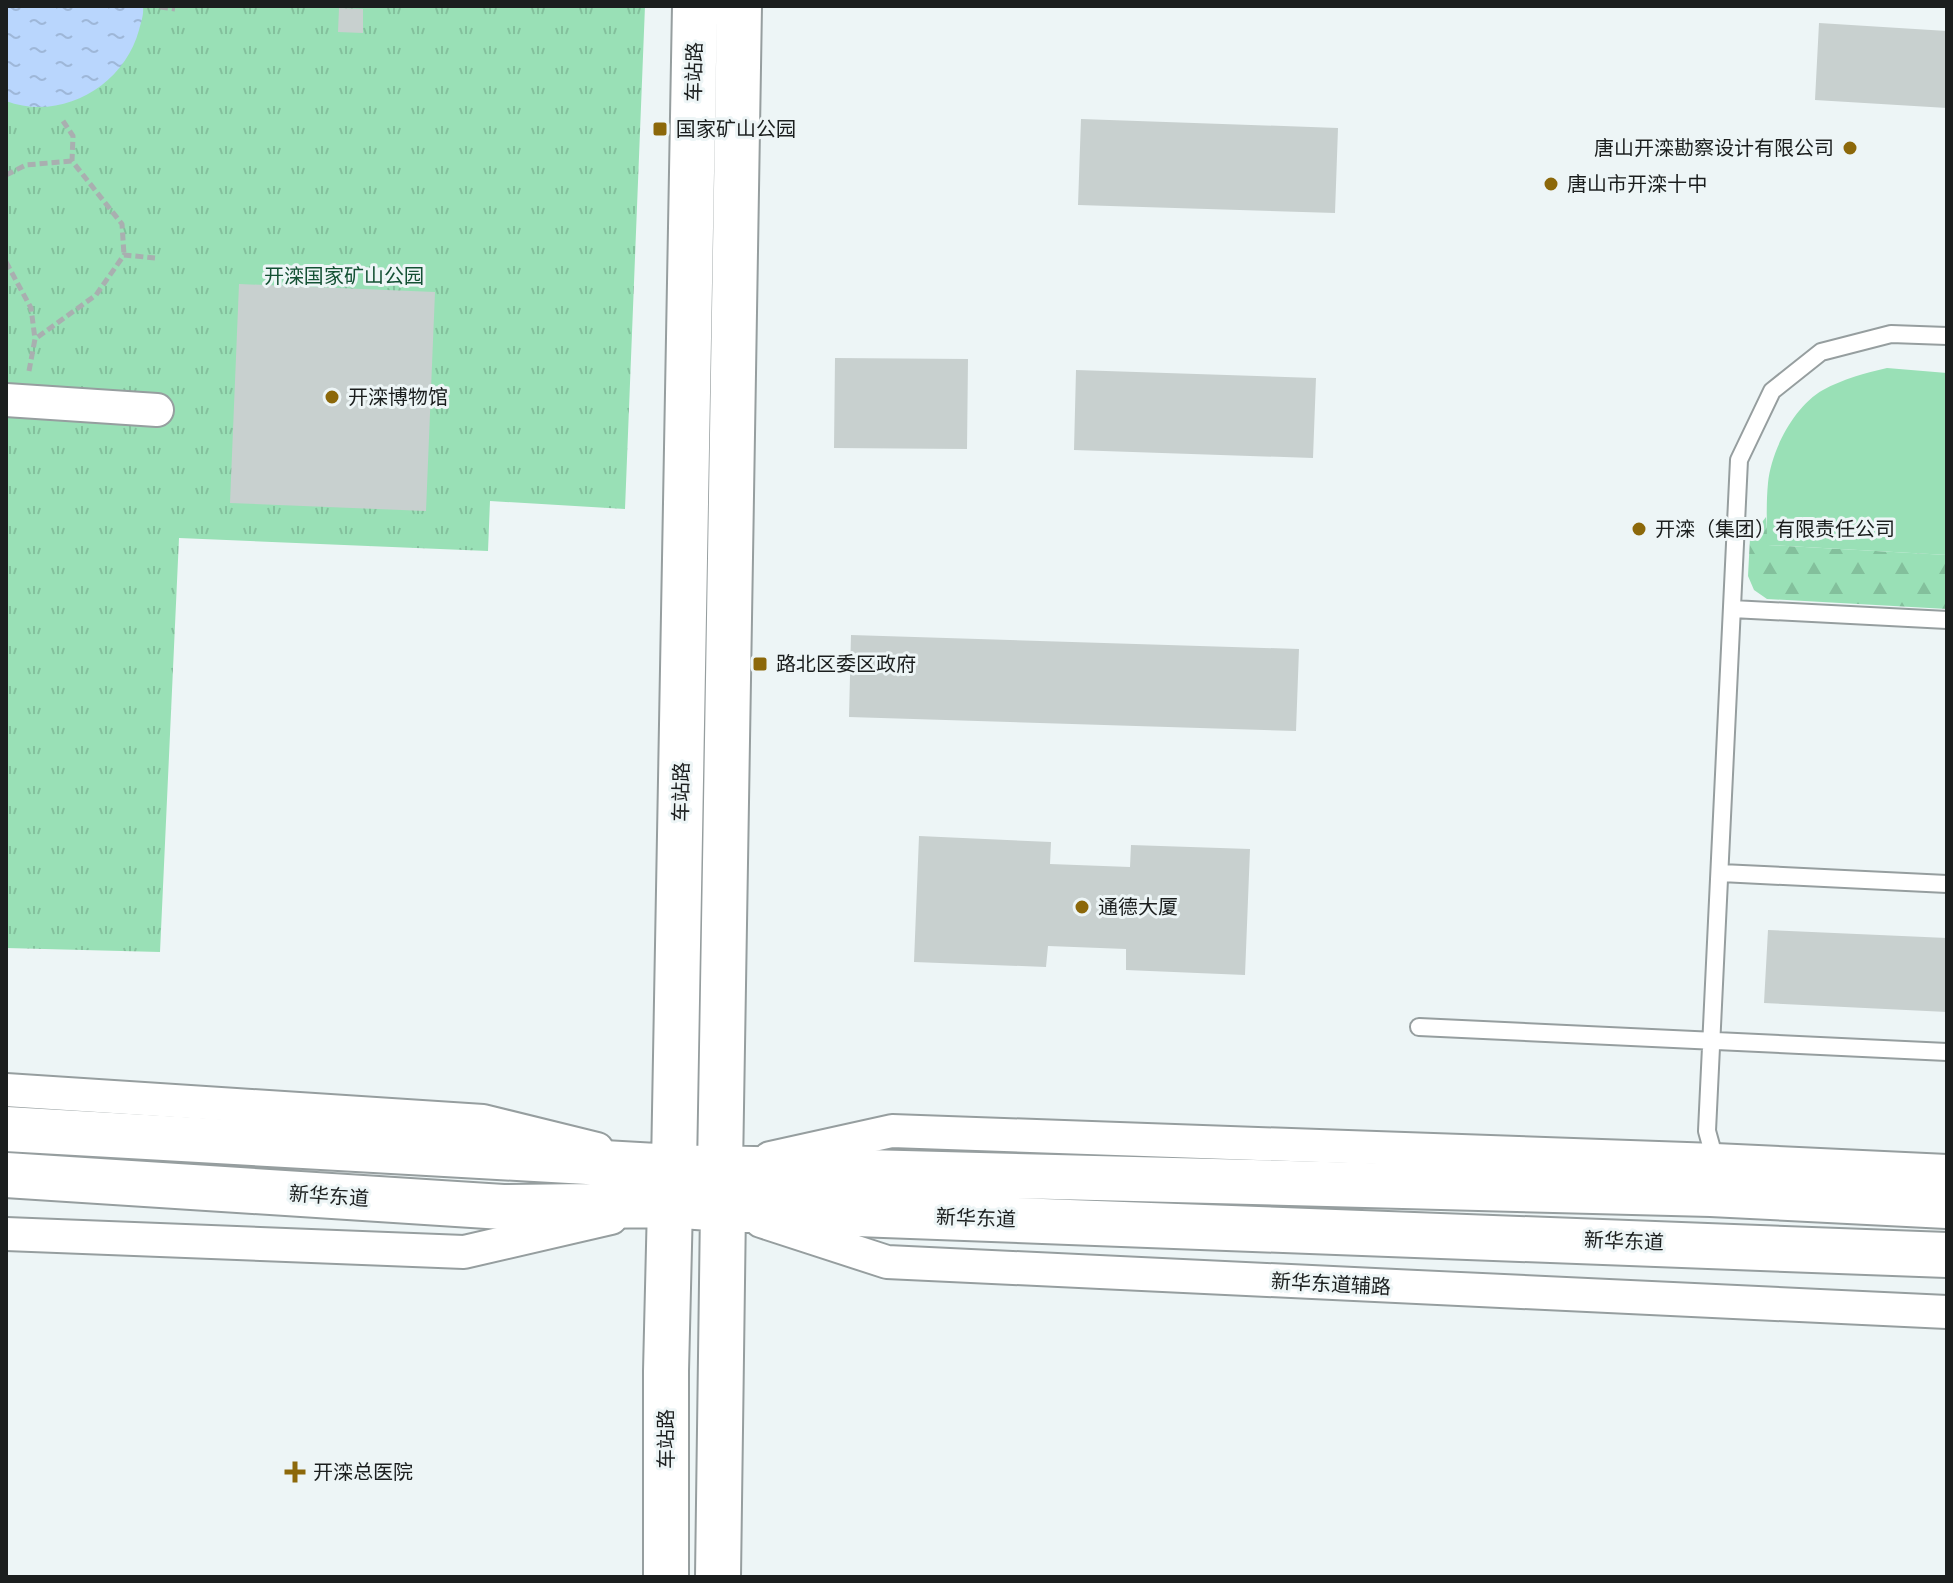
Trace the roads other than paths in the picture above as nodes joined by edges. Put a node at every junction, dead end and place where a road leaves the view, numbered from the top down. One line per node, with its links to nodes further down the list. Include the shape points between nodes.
1 (695, 6): 18 (main road, 车站路)
2 (739, 6): 19 (main road)
3 (1947, 336): 6 (lane, via 1891,334 1821,352 1772,391 1739,460)
4 (6, 400): 5 (street)
5 (157, 410)
6 (1732, 609): 7 (lane); 8 (lane)
7 (1947, 620)
8 (1721, 873): 9 (lane); 11 (lane)
9 (1947, 884)
10 (1419, 1027): 11 (lane)
11 (1712, 1040): 12 (lane); 15 (lane, via 1707,1131)
12 (1947, 1052)
13 (6, 1090): 18 (street, via 483,1121)
14 (6, 1129): 18 (main road, 新华东道)
15 (1715, 1160): 16 (street); 19 (street, via 892,1131)
16 (1947, 1171)
17 (6, 1175): 18 (main road, 新华东道, via 503,1207)
18 (672, 1186): 19 (main road, 新华东道); 21 (street, via 464,1252); 24 (main road, 车站路)
19 (721, 1189): 20 (main road, 新华东道, via 1711,1194); 22 (main road, 新华东道); 23 (street, 新华东道辅路, via 887,1262); 25 (main road)
20 (1947, 1206)
21 (6, 1234)
22 (1947, 1255)
23 (1947, 1312)
24 (666, 1577)
25 (718, 1577)

